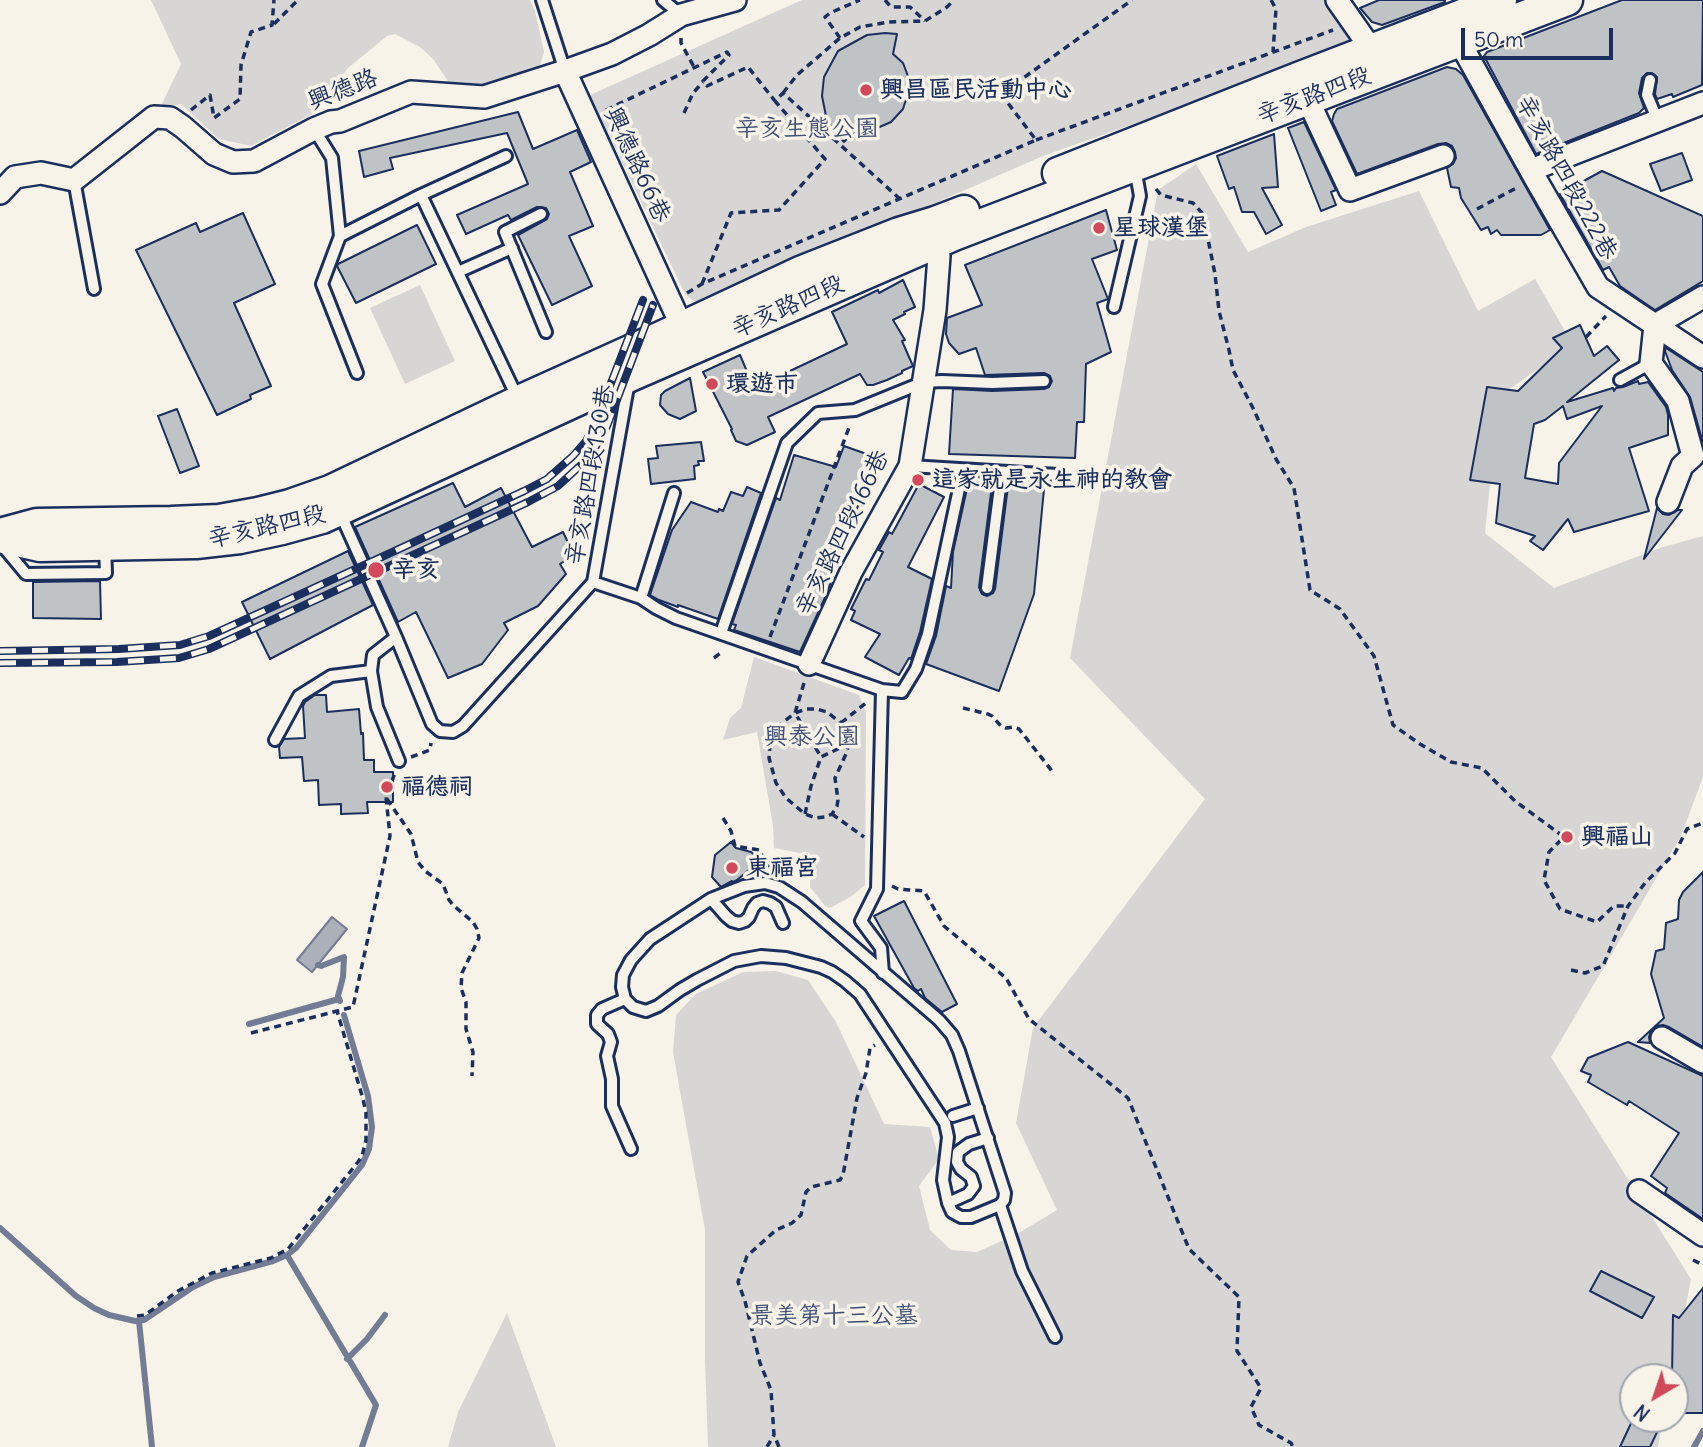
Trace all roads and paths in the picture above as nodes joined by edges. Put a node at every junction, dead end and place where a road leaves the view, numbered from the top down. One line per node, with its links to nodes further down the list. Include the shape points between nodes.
1 (274, 0): 16 (path)
2 (298, 0): 16 (path)
3 (542, 0): 23 (lane, 興德路66巷)
4 (663, 0): 14 (lane)
5 (735, 0): 14 (street, 興德路)
6 (860, 0): 19 (path, via 825,17)
7 (885, 0): 15 (path, via 891,6 910,7)
8 (954, 0): 15 (path)
9 (1132, 0): 35 (path, via 1001,94)
10 (1269, 0): 21 (path, via 1276,9)
11 (1337, 0): 20 (street)
12 (1567, 0): 18 (main road, 辛亥路四段)
13 (1497, 1): 18 (main road, 辛亥路四段)
14 (681, 15): 22 (path, via 681,43); 23 (street, 興德路, via 612,54)
15 (925, 21): 19 (path, via 860,27)
16 (272, 26): 32 (path, via 251,32 242,65 240,99 214,118 210,95 193,109)
17 (1336, 29): 21 (path)
18 (1455, 31): 20 (main road, 辛亥路四段); 26 (main road, 辛亥路四段); 39 (street, 辛亥路四段222巷)
19 (840, 38): 27 (path)
20 (1372, 50): 26 (main road, 辛亥路四段)
21 (1273, 51): 35 (path)
22 (694, 67): 25 (path, via 729,55); 30 (path)
23 (565, 71): 34 (street, 興德路, via 484,97 411,92); 60 (street, 興德路66巷)
24 (1650, 80): 33 (lane, via 1647,95)
25 (704, 82): 28 (path, via 707,86 748,67); 31 (path)
26 (1302, 88): 37 (street, via 1350,190); 38 (main road, 辛亥路四段); 47 (main road, 辛亥路四段)
27 (783, 93): 28 (path); 44 (path)
28 (775, 101): 51 (path, via 825,159 779,210 731,213)
29 (1703, 103): 33 (street)
30 (601, 112)
31 (684, 113)
32 (170, 118): 34 (street, 興德路, via 214,154 233,162 254,161); 40 (street, via 154,117)
33 (1658, 121): 39 (street)
34 (313, 128): 48 (lane, via 332,158)
35 (1036, 140): 44 (path)
36 (506, 156): 43 (lane)
37 (1443, 156)
38 (1135, 165): 47 (main road, 辛亥路四段); 56 (lane, via 1140,196)
39 (1533, 174): 45 (path); 55 (street, 辛亥路四段222巷, via 1598,287)
40 (74, 180): 42 (street, via 41,173 15,177); 52 (lane)
41 (1155, 188): 108 (path, via 1161,195 1193,203 1203,214 1233,370 1294,488 1310,590 1340,609 1374,656 1394,725 1451,762 1482,768 1564,837 1549,852 1544,880 1560,909 1597,922 1614,906)
42 (0, 193)
43 (421, 195): 48 (lane); 50 (lane)
44 (900, 199): 51 (path)
45 (1477, 209)
46 (541, 214): 49 (lane, via 505,232)
47 (936, 233): 60 (main road, 辛亥路四段, via 899,233 800,272); 67 (street, 辛亥路四段166巷, via 935,310)
48 (340, 236): 63 (lane, via 322,284)
49 (512, 248): 50 (lane); 58 (lane)
50 (457, 272): 68 (lane)
51 (702, 284): 53 (path)
52 (94, 289)
53 (687, 293)
54 (1703, 297): 57 (street)
55 (1620, 302): 57 (street, 辛亥路四段222巷); 59 (path)
56 (1114, 307)
57 (1655, 325): 61 (street, 辛亥路四段222巷); 62 (street)
58 (545, 332)
59 (1586, 337)
60 (688, 338): 64 (main road, 辛亥路四段); 68 (main road, 辛亥路四段)
61 (1703, 357)
62 (1651, 363): 65 (lane); 70 (street, via 1678,401)
63 (357, 373)
64 (630, 376): 76 (main road, 辛亥路四段); 81 (lane, 辛亥路四段130巷)
65 (1620, 380)
66 (1044, 381): 67 (lane)
67 (924, 382): 69 (lane); 71 (street, 辛亥路四段166巷)
68 (519, 401): 76 (main road, 辛亥路四段)
69 (855, 410): 84 (lane, via 818,413 787,443); 86 (path)
70 (1698, 454): 77 (street, via 1682,466)
71 (910, 466): 72 (lane); 87 (street, 辛亥路四段166巷, via 851,572)
72 (963, 470): 73 (lane); 89 (lane, via 928,634 916,668 902,692)
73 (1002, 472): 74 (lane); 82 (lane)
74 (1058, 475)
75 (674, 493): 83 (lane)
76 (334, 501): 78 (main road, 辛亥路四段, via 219,520 37,524); 80 (main road, 辛亥路四段, via 322,518 240,538); 85 (lane)
77 (1668, 502)
78 (0, 535): 80 (main road, 辛亥路四段, via 40,546)
79 (0, 542): 80 (lane, via 26,574 106,573)
80 (105, 545)
81 (593, 582): 83 (lane); 93 (lane, via 463,726 453,732 440,731)
82 (987, 588)
83 (640, 598): 84 (lane, via 676,618)
84 (721, 633): 86 (lane)
85 (396, 637): 88 (lane, via 373,655); 93 (lane)
86 (765, 649): 87 (lane)
87 (809, 664): 89 (lane); 91 (path)
88 (371, 671): 94 (lane, via 331,676 299,696); 97 (lane, via 377,707)
89 (882, 690): 92 (path); 104 (lane)
90 (963, 708): 98 (path, via 1019,730)
91 (795, 713): 92 (path, via 817,709); 96 (path); 100 (path, via 775,733 769,758 776,783)
92 (841, 723): 95 (path)
93 (432, 724): 97 (path, via 430,750)
94 (275, 740)
95 (849, 744): 96 (path); 101 (path, via 835,778 838,806)
96 (821, 757): 100 (path)
97 (399, 761): 99 (path)
98 (1052, 771)
99 (386, 797): 113 (path, via 390,836 353,1007); 118 (path, via 411,834 418,862 443,884 449,900 477,929 479,938 462,973 461,988 473,1052)
100 (805, 814): 101 (path, via 816,818)
101 (832, 814): 104 (path)
102 (723, 818): 105 (path, via 735,846)
103 (1703, 823): 108 (path, via 1687,830 1675,853)
104 (878, 847): 106 (lane)
105 (759, 850)
106 (877, 881): 111 (lane, via 861,921 881,948); 134 (path, via 923,891 944,926 1006,978 1029,1019 1128,1098 1189,1249 1239,1297 1237,1351 1261,1388 1251,1407 1259,1425)
107 (711, 899): 109 (lane, via 739,923 757,903 770,903); 111 (lane, via 744,886 765,883 779,887); 112 (lane, via 640,949 623,975)
108 (1628, 906): 110 (path, via 1603,966 1585,973)
109 (783, 923)
110 (1572, 970)
111 (883, 973): 119 (lane, via 952,1035)
112 (625, 999): 115 (lane, via 646,1011 734,961 786,958 821,967 845,981 860,994); 122 (lane, via 603,1009 597,1024 611,1042 607,1056 612,1107)
113 (337, 1011): 114 (path); 129 (path, via 366,1113 366,1140 358,1163 288,1250 212,1273)
114 (251, 1034)
115 (887, 1034): 124 (lane, via 945,1123 943,1181); 131 (path, via 870,1048 844,1175 806,1192 801,1215 747,1256 738,1282 771,1390)
116 (1661, 1038): 117 (street)
117 (1703, 1062)
118 (472, 1076)
119 (978, 1108): 120 (lane); 121 (lane)
120 (953, 1116)
121 (988, 1138): 124 (lane, via 958,1152 957,1162 974,1186); 125 (lane, via 1005,1193)
122 (631, 1149)
123 (1639, 1191): 126 (street)
124 (948, 1203): 125 (lane, via 961,1217)
125 (1000, 1205): 130 (lane, via 1022,1271)
126 (1703, 1235)
127 (1693, 1260): 128 (path)
128 (1703, 1265)
129 (137, 1316)
130 (1055, 1337)
131 (774, 1434): 132 (path); 133 (path)
132 (767, 1447)
133 (779, 1447)
134 (1293, 1447)

